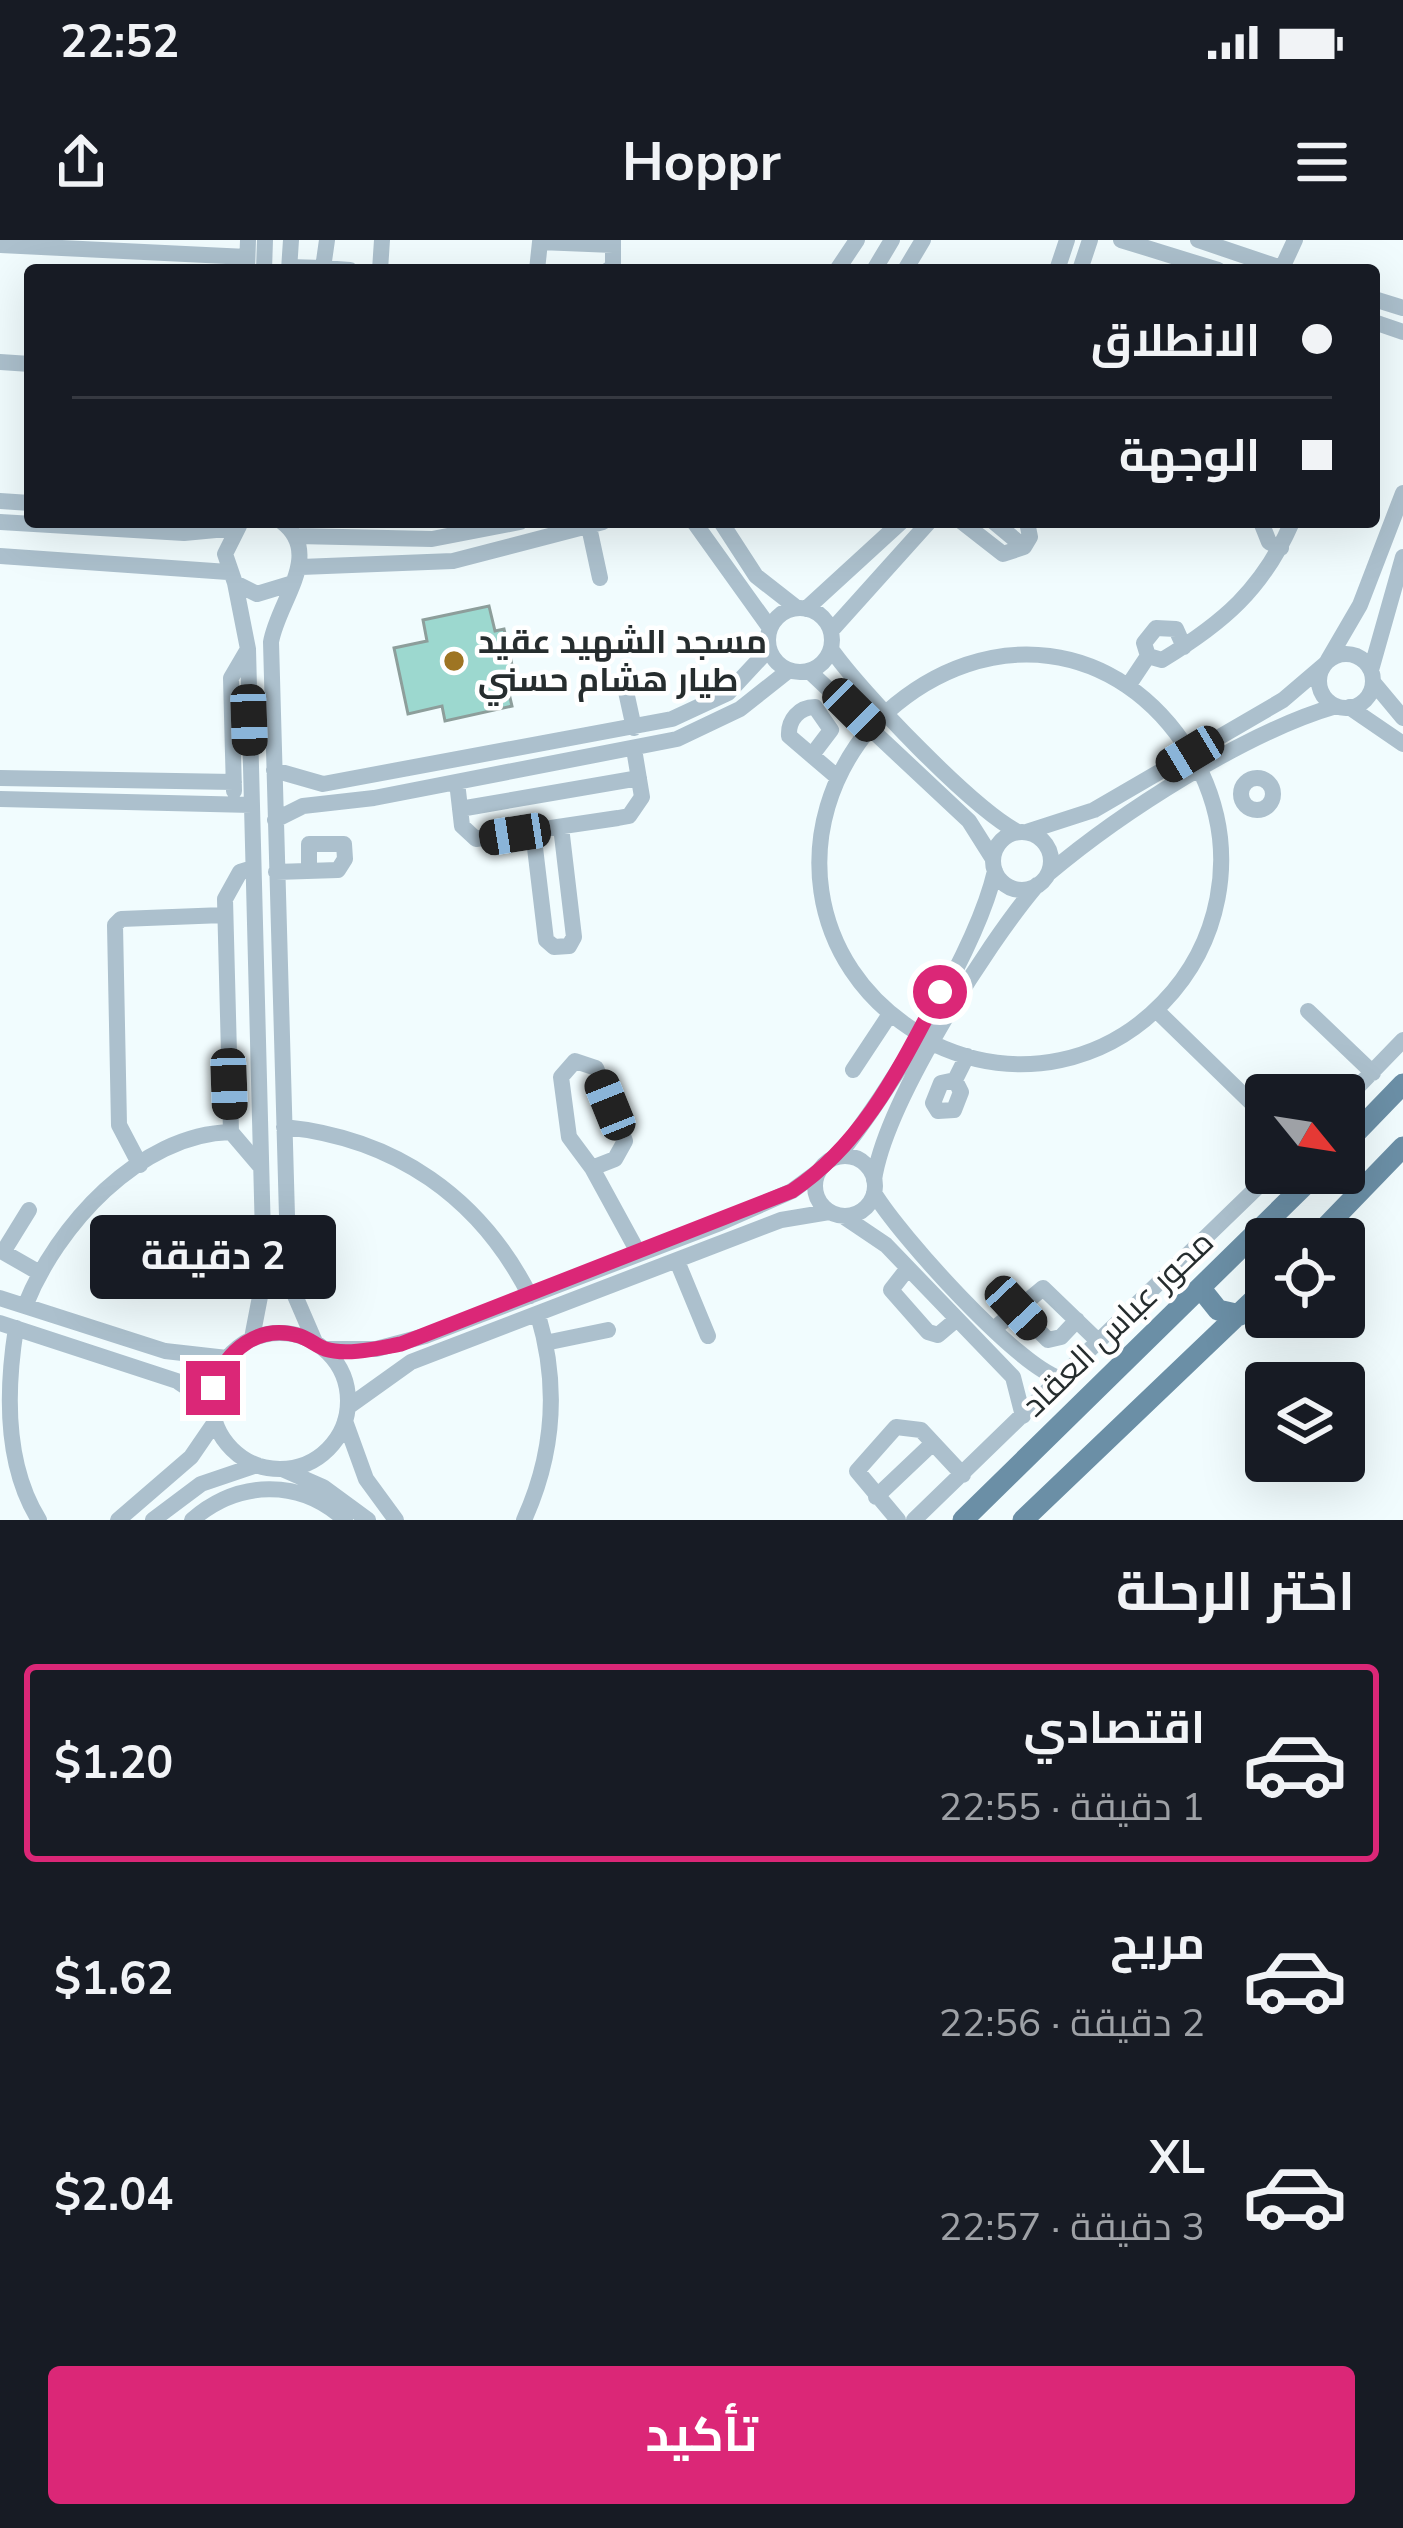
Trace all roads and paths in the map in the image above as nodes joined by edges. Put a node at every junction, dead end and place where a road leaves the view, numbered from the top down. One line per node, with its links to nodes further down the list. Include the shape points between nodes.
1 (1108, 240): 5 (street)
2 (1121, 240): 10 (street)
3 (1198, 240): 11 (street)
4 (613, 242): 9 (street, via 540,242)
5 (1089, 243)
6 (0, 245): 7 (street)
7 (147, 246): 8 (street)
8 (248, 256)
9 (538, 264)
10 (1199, 264)
11 (1270, 264)
12 (1403, 493): 13 (street)
13 (1381, 525): 43 (street, via 1360,605)
14 (239, 528): 34 (street, via 225,554)
15 (290, 528): 28 (street); 33 (street)
16 (441, 528): 28 (street)
17 (581, 528): 33 (street, via 453,561)
18 (596, 528): 35 (street)
19 (698, 528): 37 (street)
20 (725, 528): 36 (street, via 756,576)
21 (895, 528): 36 (street)
22 (924, 528): 38 (street)
23 (970, 528): 29 (street, via 1003,554)
24 (1001, 528): 29 (street)
25 (1028, 528): 29 (street)
26 (1264, 528): 30 (street)
27 (1289, 528): 30 (street)
28 (402, 531)
29 (1024, 547)
30 (1280, 548): 39 (street, via 1244,602)
31 (0, 556): 34 (street)
32 (1403, 557): 46 (street)
33 (296, 575): 34 (street, via 257,594); 58 (street, via 271,642)
34 (232, 578): 40 (street)
35 (600, 578)
36 (801, 608): 37 (street); 38 (street, via 822,617)
37 (770, 628): 41 (street)
38 (831, 640): 45 (street); 50 (street)
39 (1184, 647): 42 (street, via 1162,660); 42 (street, via 1175,629 1156,628 1144,643)
40 (248, 649): 63 (street, via 231,678); 67 (street)
41 (769, 649): 44 (street); 53 (street, via 711,704)
42 (1148, 656): 47 (street)
43 (1326, 663): 46 (street, via 1352,654); 49 (street, via 1319,685); 56 (street, via 1283,700)
44 (788, 670): 45 (street); 55 (street, via 723,719)
45 (809, 671): 52 (street)
46 (1372, 676): 49 (street, via 1368,696); 51 (street)
47 (1128, 686): 50 (street, via 1074,660 1000,655 931,678); 56 (street, via 1160,712)
48 (625, 687): 53 (street)
49 (1343, 707): 54 (street); 59 (street, via 1294,721)
50 (887, 712): 73 (street, via 982,807)
51 (1403, 718)
52 (871, 727): 60 (street); 74 (street, via 977,830)
53 (634, 728): 58 (street, via 322,784)
54 (1403, 744)
55 (634, 748): 62 (street); 64 (street)
56 (1190, 754): 73 (street, via 1094,810)
57 (812, 755): 60 (street)
58 (274, 770): 70 (street)
59 (1201, 772): 69 (street); 80 (street, via 1103,830)
60 (837, 777): 84 (street, via 820,831 821,899 845,963)
61 (0, 778): 63 (street)
62 (639, 778): 68 (street); 71 (street, via 642,797 629,816)
63 (234, 782): 67 (street)
64 (457, 782): 68 (street); 70 (street, via 303,806)
65 (0, 799): 67 (street)
66 (1245, 800): 69 (street)
67 (243, 805): 77 (street)
68 (460, 809): 72 (street, via 462,826 476,839)
69 (1215, 810): 82 (street, via 1222,851 1215,913 1191,969)
70 (275, 820): 79 (street)
71 (561, 827): 72 (street); 75 (street)
72 (533, 831): 76 (street)
73 (1022, 832): 74 (street, via 1004,838); 80 (street, via 1048,847)
74 (994, 865): 80 (street, via 1016,889); 85 (street, via 977,924)
75 (565, 866): 76 (street); 76 (street, via 574,937 554,947 546,940)
76 (538, 867)
77 (253, 868): 81 (street, via 230,885); 102 (street)
78 (309, 871): 79 (street)
79 (276, 872): 96 (street)
80 (1042, 880): 87 (street, via 994,938)
81 (224, 915): 97 (street); 100 (street, via 115,925 119,1125)
82 (1156, 1010): 88 (street, via 1115,1040 1071,1057 1028,1064); 94 (street)
83 (1308, 1011): 90 (street)
84 (890, 1014): 85 (street); 89 (street)
85 (918, 1033): 99 (street)
86 (1403, 1040): 90 (street)
87 (934, 1044): 88 (street); 104 (street, via 884,1138)
88 (967, 1057): 92 (street)
89 (853, 1070)
90 (1372, 1072): 91 (street)
91 (1365, 1079)
92 (955, 1080)
93 (1403, 1084): 95 (main road)
94 (1245, 1097)
95 (1365, 1123)
96 (284, 1127): 115 (street, via 362,1142 431,1177 488,1230); 132 (street, via 290,1273)
97 (231, 1132): 100 (street, via 179,1144); 102 (street)
98 (1403, 1147): 109 (main road)
99 (837, 1157): 103 (street); 104 (street, via 856,1159)
100 (140, 1165): 113 (street, via 84,1213)
101 (592, 1168): 101 (street, via 615,1160 626,1141 596,1068 575,1061 561,1077 569,1137); 110 (street)
102 (261, 1169): 129 (street, via 264,1297)
103 (819, 1171): 108 (street, via 816,1196); 110 (street, via 773,1200)
104 (874, 1186): 108 (street, via 866,1208); 126 (street)
105 (1251, 1194): 130 (street)
106 (1296, 1194): 114 (main road, محور عباس العقاد)
107 (29, 1210): 113 (street, via 2,1252)
108 (836, 1214): 111 (street, via 782,1220); 112 (street, via 869,1231)
109 (1334, 1218)
110 (639, 1254): 115 (street)
111 (677, 1261): 121 (street); 128 (street)
112 (908, 1268): 122 (street); 122 (street, via 891,1290 928,1332 938,1335)
113 (38, 1272): 117 (street)
114 (1202, 1290): 120 (main road, via 1218,1310); 124 (main road, محور عباس العقاد)
115 (530, 1296): 132 (street, via 401,1344)
116 (0, 1298): 117 (street)
117 (25, 1306): 134 (street, via 180,1355)
118 (1016, 1308): 123 (street, via 1042,1288); 123 (street, via 1048,1340); 126 (street)
119 (1245, 1310): 120 (main road)
120 (1240, 1315): 133 (main road)
121 (538, 1316): 131 (street); 137 (street, via 412,1362)
122 (957, 1319): 138 (street, via 1013,1377)
123 (1077, 1320): 130 (street)
124 (1166, 1325): 133 (main road, via 1191,1324); 154 (main road, محور عباس العقاد)
125 (8, 1326): 136 (street, via 177,1381); 145 (street, via 11,1429)
126 (995, 1328): 135 (street, via 1028,1363)
127 (608, 1330): 131 (street)
128 (708, 1336)
129 (252, 1339): 132 (street, via 273,1333); 134 (street)
130 (1099, 1342): 135 (street)
131 (545, 1343): 151 (street, via 551,1422)
132 (320, 1346): 137 (street, via 339,1365)
133 (1202, 1351): 155 (main road)
134 (227, 1358): 136 (street)
135 (1061, 1379): 138 (street)
136 (214, 1413): 140 (street, via 227,1444); 146 (street, via 190,1457)
137 (347, 1414): 141 (street, via 314,1460); 150 (street, via 366,1479)
138 (1023, 1416): 142 (street)
139 (933, 1443): 142 (street); 143 (street); 143 (street, via 905,1424 875,1446 857,1471)
140 (257, 1465): 141 (street); 144 (street, via 202,1484)
141 (281, 1469): 149 (street)
142 (963, 1474): 153 (street)
143 (876, 1497): 152 (street)
144 (154, 1519)
145 (39, 1520)
146 (118, 1520)
147 (192, 1520): 148 (street, via 218,1499 267,1489 306,1495)
148 (345, 1520)
149 (368, 1520)
150 (396, 1520)
151 (524, 1520)
152 (898, 1520)
153 (914, 1520)
154 (963, 1520)
155 (1023, 1520)

